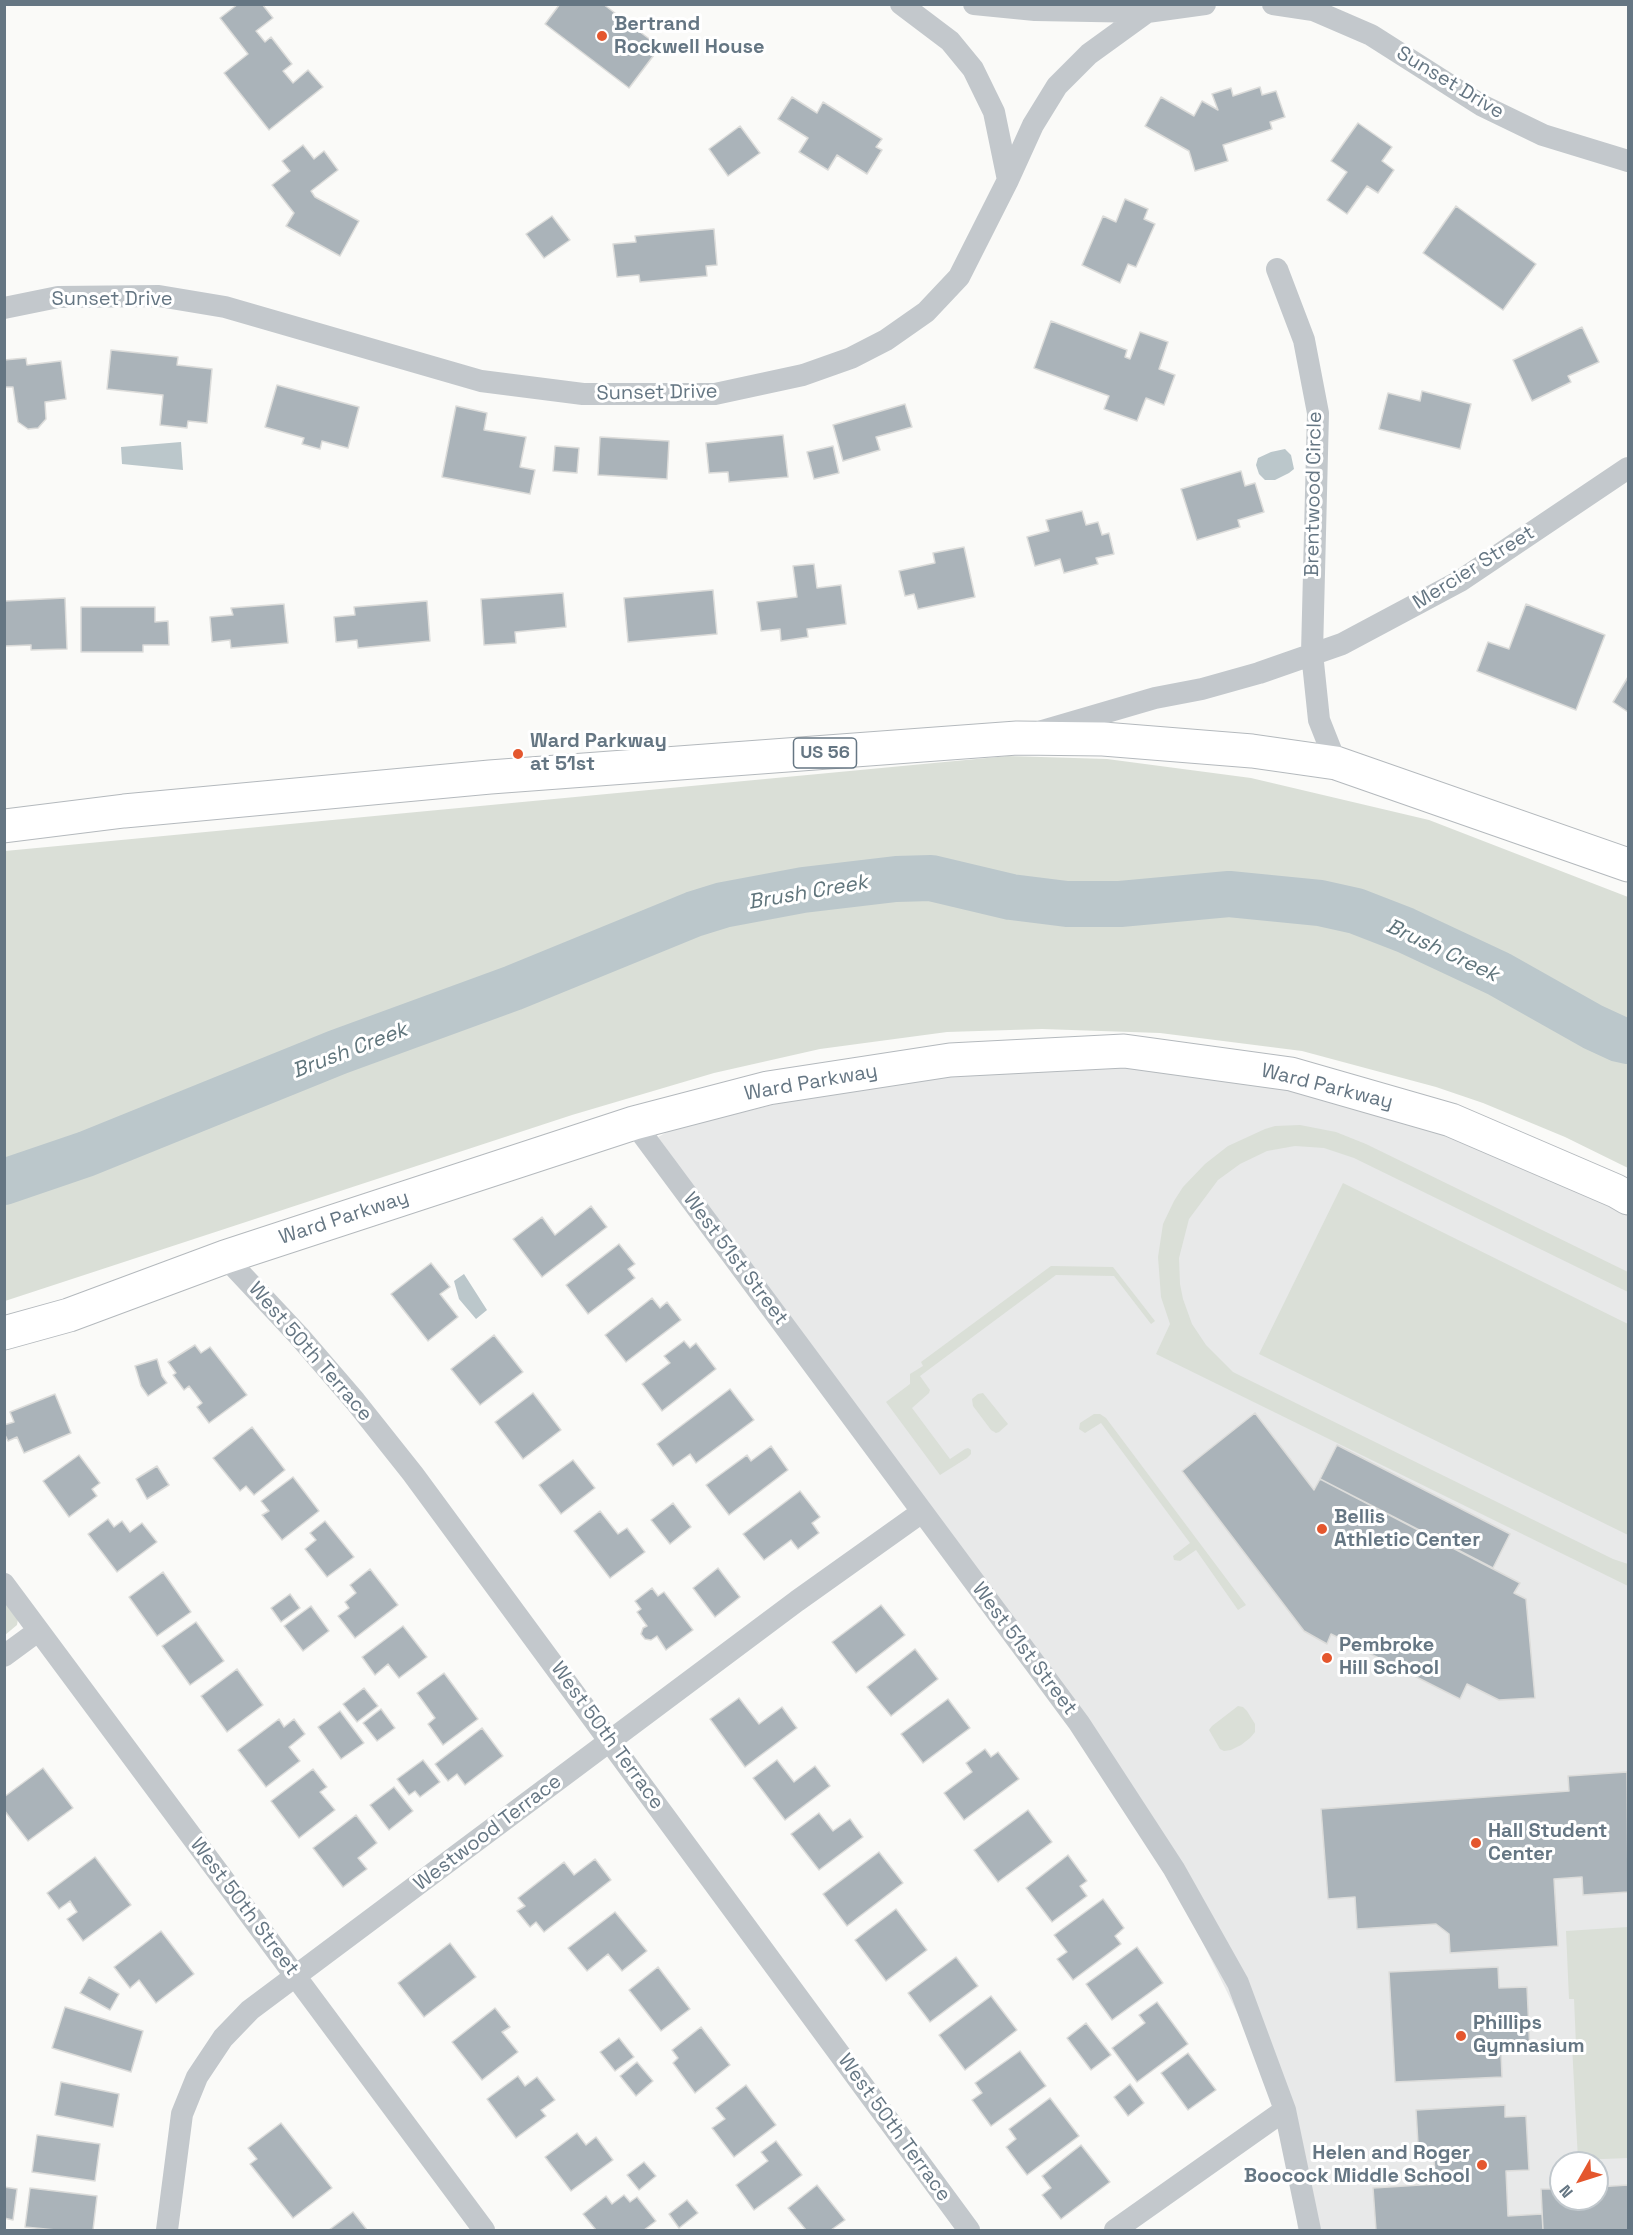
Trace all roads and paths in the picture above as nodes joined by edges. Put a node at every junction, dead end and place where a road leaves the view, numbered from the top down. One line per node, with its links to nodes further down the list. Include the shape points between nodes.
1 (901, 4): 7 (street, via 950,41 973,69 994,112)
2 (974, 4): 5 (street, Sunset Drive, via 1035,10)
3 (1205, 4): 5 (street, Sunset Drive)
4 (1273, 4): 6 (street, Sunset Drive, via 1314,10 1371,35 1481,105 1543,135)
5 (1147, 12): 7 (street, Sunset Drive, via 1089,54 1057,86 1033,125)
6 (1629, 161)
7 (1008, 180): 9 (street, Sunset Drive, via 959,277 926,312 851,358 803,375 715,394 583,394 481,381 225,307 159,296 58,297)
8 (1277, 269): 11 (street, Brentwood Circle, via 1304,340 1318,413)
9 (4, 308)
10 (1629, 468): 11 (street, Mercier Street, via 1460,581 1342,644)
11 (1312, 653): 12 (street, Mercier Street, via 1260,673); 13 (street, via 1319,720)
12 (1017, 738): 13 (highway, US 56, via 1126,741 1252,751); 14 (highway, US 56, via 490,777)
13 (1336, 763): 15 (highway, US 56)
14 (4, 826)
15 (1629, 866)
16 (634, 1123): 17 (highway, Ward Parkway, via 768,1088 950,1060 1124,1051 1291,1074 1451,1120); 18 (highway, Ward Parkway); 20 (street, West 51st Street)
17 (1629, 1198)
18 (225, 1257): 19 (highway, Ward Parkway, via 69,1315); 24 (street, West 50th Terrace, via 355,1401)
19 (4, 1333)
20 (922, 1512): 24 (street, Westwood Terrace); 26 (street, West 51st Street, via 1079,1723 1174,1869 1238,1983)
21 (4, 1584): 22 (street, West 50th Street)
22 (38, 1630): 23 (street); 25 (street, West 50th Street)
23 (4, 1656)
24 (611, 1742): 25 (street, Westwood Terrace); 29 (street, West 50th Terrace)
25 (296, 1977): 27 (street, Westwood Terrace, via 250,2010 223,2038 197,2077 182,2114); 28 (street, West 50th Street)
26 (1286, 2110): 30 (street); 31 (street, West 51st Street)
27 (167, 2230)
28 (484, 2230)
29 (969, 2230)
30 (1115, 2230)
31 (1310, 2230)

